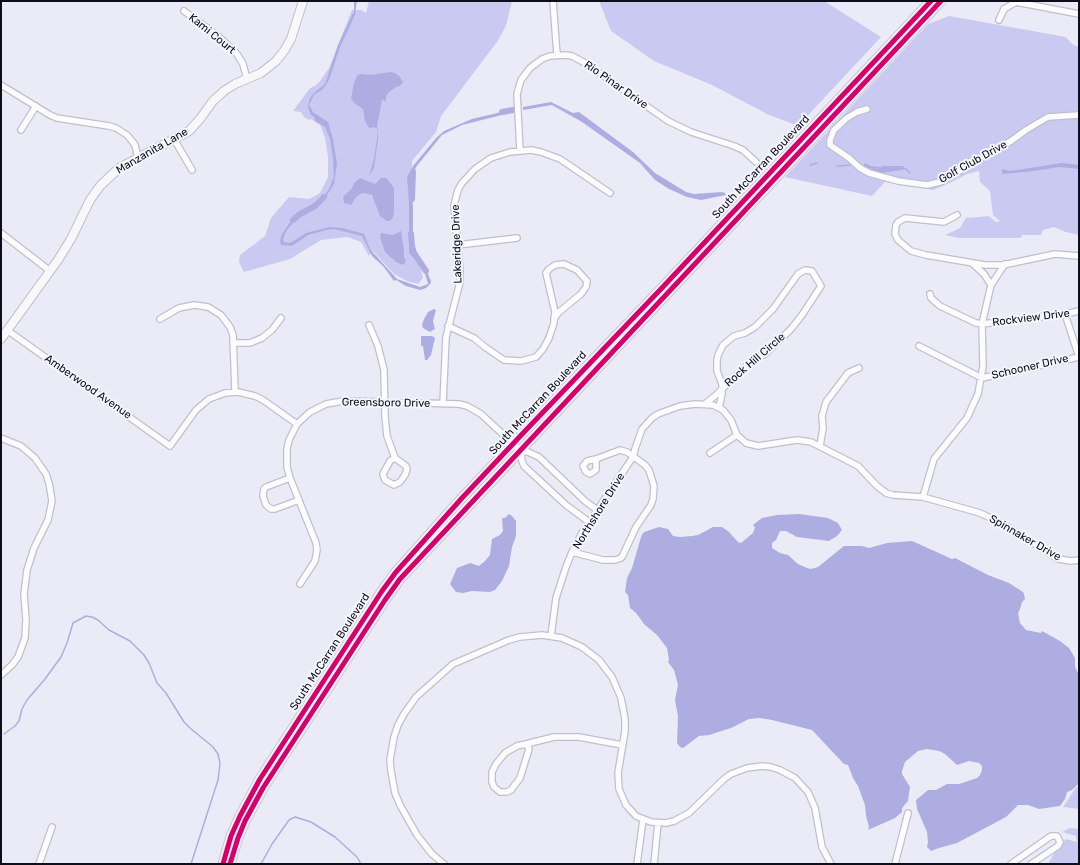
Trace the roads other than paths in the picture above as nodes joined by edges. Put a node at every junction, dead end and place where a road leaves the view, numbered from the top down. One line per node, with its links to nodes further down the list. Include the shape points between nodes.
1 (303, 1): 9 (street, Manzanita Lane, via 294,34 284,51 266,70)
2 (554, 1): 8 (street)
3 (931, 1): 55 (main road, South McCarran Boulevard)
4 (941, 1): 57 (main road, South McCarran Boulevard)
5 (184, 11): 9 (street, Kami Court, via 217,35 237,54)
6 (1079, 14): 7 (street, via 1016,2 1004,9)
7 (999, 20)
8 (557, 55): 16 (street, Rio Pinar Drive, via 535,63 521,80 517,94); 18 (street, Rio Pinar Drive, via 579,59 668,121 743,150)
9 (247, 79): 15 (street, Manzanita Lane, via 224,91 193,127)
10 (1, 84): 11 (street)
11 (36, 106): 14 (street); 17 (street, via 57,118 116,128 128,135 135,145)
12 (867, 109): 13 (street, Golf Club Drive, via 847,118 834,130 830,145 869,173 927,185 940,182 1048,117)
13 (1079, 115)
14 (21, 130)
15 (174, 139): 17 (street, Manzanita Lane); 19 (street)
16 (520, 150): 20 (street, Lakeridge Drive, via 541,152 560,159); 24 (street, Lakeridge Drive, via 487,160 462,183 454,204)
17 (138, 158): 28 (street, Manzanita Lane, via 114,172 100,186 90,200 65,250)
18 (756, 162)
19 (192, 170)
20 (610, 193)
21 (957, 215): 26 (street, via 944,222 905,218 896,225 896,234 898,240 911,251)
22 (1, 234): 28 (street)
23 (517, 238): 24 (street)
24 (458, 245): 38 (street, Lakeridge Drive, via 460,282)
25 (1079, 256): 27 (street, via 1055,254)
26 (972, 263): 27 (street); 29 (street)
27 (1005, 264): 29 (street)
28 (50, 271): 39 (street, Manzanita Lane)
29 (991, 285): 36 (street)
30 (930, 294): 36 (street, via 940,306)
31 (1079, 311): 32 (street, Rockview Drive)
32 (1064, 314): 36 (street, Rockview Drive); 43 (street)
33 (281, 318): 41 (street, via 262,338)
34 (160, 319): 41 (street, via 186,306 208,307 226,320)
35 (554, 319): 35 (street, via 555,312 546,273 554,265 564,264 577,270 587,282 581,294); 38 (street, via 543,349 536,357 521,361 504,360 474,338)
36 (982, 324): 45 (street)
37 (369, 325): 48 (street, via 382,358)
38 (448, 326): 49 (street, Lakeridge Drive, via 444,349)
39 (7, 330): 40 (street, Manzanita Lane); 47 (street, Amberwood Avenue, via 170,446 202,404 217,396)
40 (1, 339)
41 (234, 343): 47 (street)
42 (919, 346): 45 (street)
43 (1079, 357): 45 (street, Schooner Drive)
44 (859, 368): 56 (street, via 848,373 826,402 822,416)
45 (982, 378): 63 (street, via 967,418 934,459)
46 (722, 389): 46 (street, Rock Hill Circle, via 717,361 723,345 734,336 755,327 773,309 798,274 805,270 812,271 821,286 802,315 765,354 754,360); 50 (street, Rock Hill Circle); 51 (street, Rock Hill Circle)
47 (235, 392): 52 (street, via 247,393 263,400)
48 (385, 402): 49 (street, Greensboro Drive); 52 (street, Greensboro Drive, via 343,401 326,404 310,412); 60 (street, via 385,426)
49 (443, 404): 55 (street, Greensboro Drive, via 459,404 475,410)
50 (705, 404): 51 (street); 59 (street, via 680,406 652,418 642,430)
51 (719, 408): 53 (street, via 728,415)
52 (297, 424): 62 (street, Greensboro Drive, via 287,449)
53 (737, 435): 56 (street, Spinnaker Drive, via 746,443 758,446 797,440); 58 (street)
54 (1, 438): 71 (street, via 21,446 35,458 46,474 52,500 48,520 34,548 27,570 24,594 25,638 18,657)
55 (513, 444): 57 (street, Greensboro Drive); 79 (main road, South McCarran Boulevard, via 410,556 382,591 248,800 231,836)
56 (820, 446): 63 (street, Spinnaker Drive, via 858,466 886,493)
57 (521, 451): 65 (street, Greensboro Drive, via 539,457); 66 (street, Greensboro Drive, via 524,466 566,505); 80 (main road, South McCarran Boulevard, via 400,579 385,600 263,788 238,838)
58 (710, 454)
59 (634, 457): 61 (street, via 620,450); 65 (street, Northshore Drive); 67 (street, via 649,470 654,492 651,504 631,536 623,555 615,560 603,560)
60 (395, 458): 60 (street, via 407,469 400,482 394,485 385,480 383,474 390,461)
61 (596, 459)
62 (290, 478): 64 (street, Greensboro Drive); 64 (street, via 266,487 262,496 268,507 275,509)
63 (923, 497): 68 (street, Spinnaker Drive, via 992,518 1058,559 1071,562)
64 (299, 500): 69 (street, Greensboro Drive, via 317,550 315,561)
65 (597, 510): 66 (street, Northshore Drive)
66 (589, 522): 67 (street, Northshore Drive)
67 (572, 552): 70 (street, Northshore Drive, via 556,598)
68 (1079, 560)
69 (300, 584)
70 (551, 636): 73 (street, via 582,647 599,660 612,677 624,709 625,731); 81 (street, via 531,635 509,640 453,664 416,697 398,725 390,760 395,793 417,835)
71 (1, 675)
72 (526, 744): 72 (street, via 511,749 496,764 492,772 492,782 500,792 511,790 520,778 529,749); 73 (street, via 554,738 579,737)
73 (622, 745): 75 (street, via 618,773 619,789 631,811)
74 (908, 813): 85 (street)
75 (643, 820): 76 (street); 82 (street)
76 (658, 824): 83 (street); 84 (street, via 674,821 689,813 724,779 739,770 755,766 770,767 795,778 808,792 815,808 822,847)
77 (52, 827): 78 (street)
78 (39, 864)
79 (223, 864)
80 (230, 864)
81 (444, 864)
82 (637, 864)
83 (654, 864)
84 (831, 864)
85 (895, 864)
86 (1011, 864): 87 (street, via 1051,836 1057,836 1060,842 1058,846)
87 (1030, 864)

